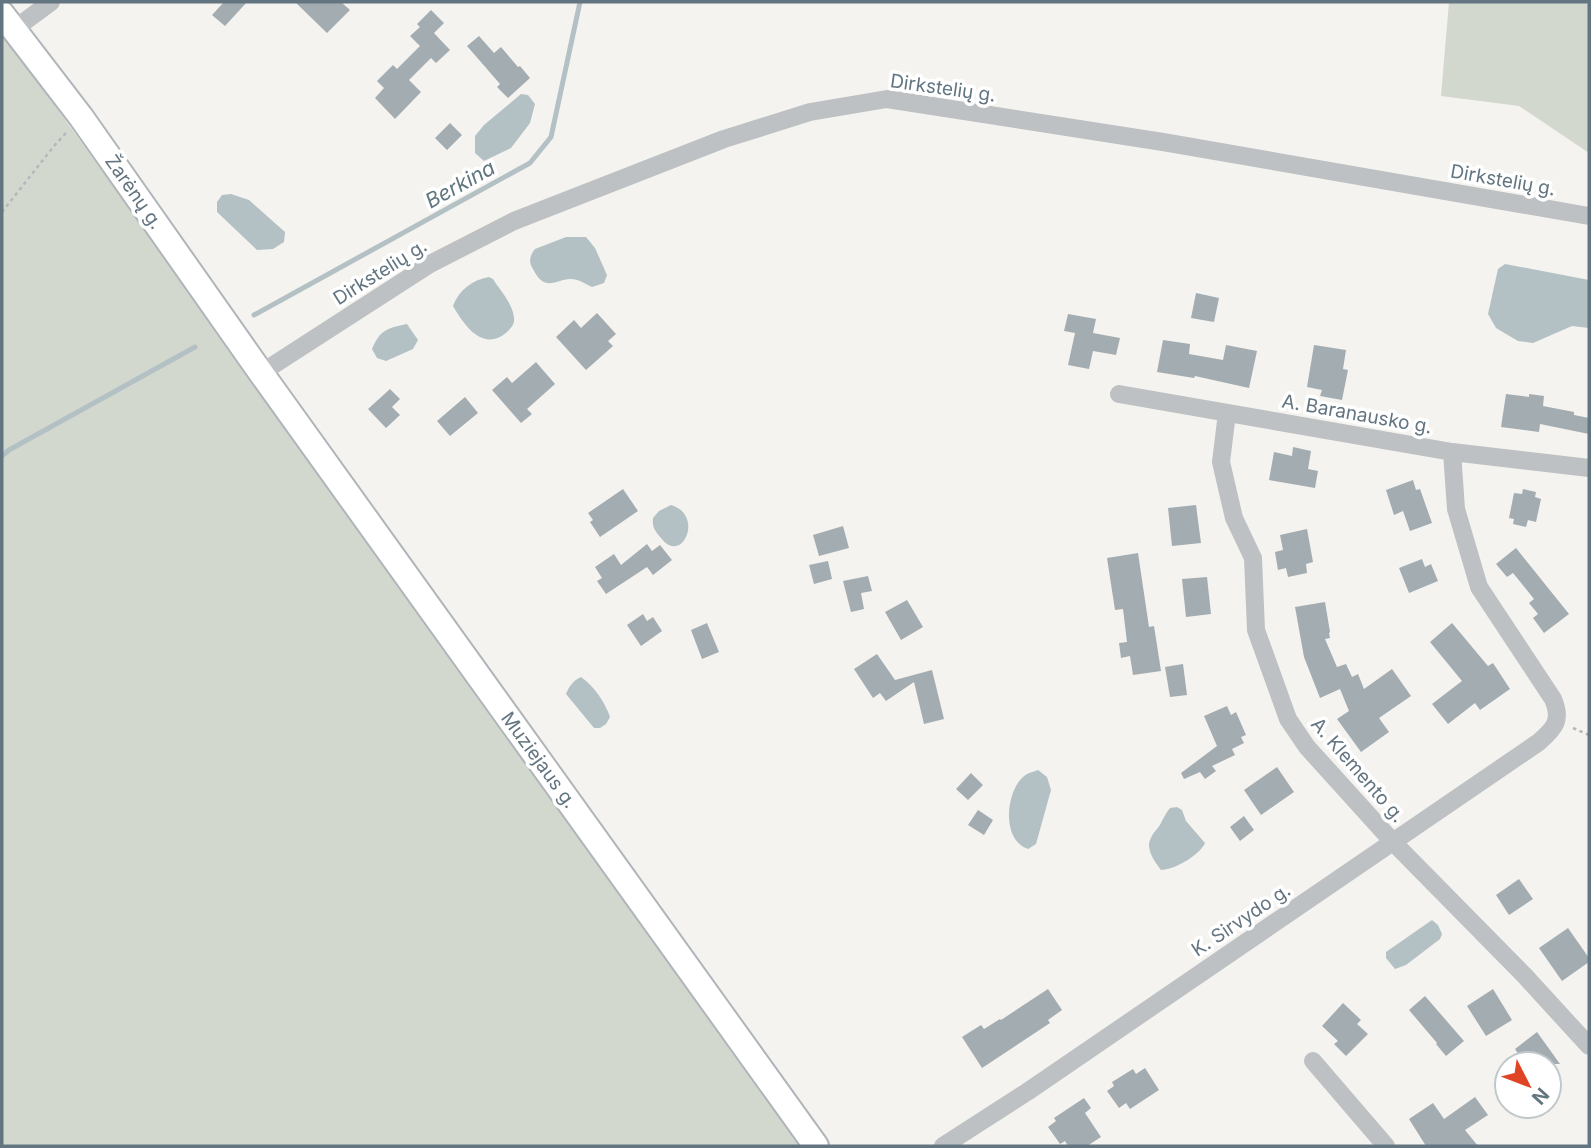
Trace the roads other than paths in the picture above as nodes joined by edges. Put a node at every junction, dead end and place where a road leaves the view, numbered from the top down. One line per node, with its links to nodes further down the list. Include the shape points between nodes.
1 (51, 2): 2 (street)
2 (8, 22): 4 (main road, Žarėnų g., via 81,117)
3 (1589, 216): 4 (street, Dirkstelių g., via 887,99 810,112 736,135 514,221 430,264)
4 (261, 373): 12 (main road, Muziejaus g.)
5 (1119, 394): 6 (street, A. Baranausko g.)
6 (1227, 413): 7 (street, A. Baranausko g.); 9 (street, A. Klemento g., via 1221,462 1234,518 1253,558 1256,630 1288,719 1307,747)
7 (1452, 452): 8 (street, A. Baranausko g.); 9 (street, K. Sirvydo g., via 1456,509 1479,587 1553,699 1557,720 1539,742)
8 (1589, 468)
9 (1393, 842): 10 (street, A. Klemento g.); 13 (street, K. Sirvydo g.)
10 (1589, 1046)
11 (1313, 1061): 14 (street)
12 (816, 1146)
13 (943, 1146)
14 (1386, 1146)

